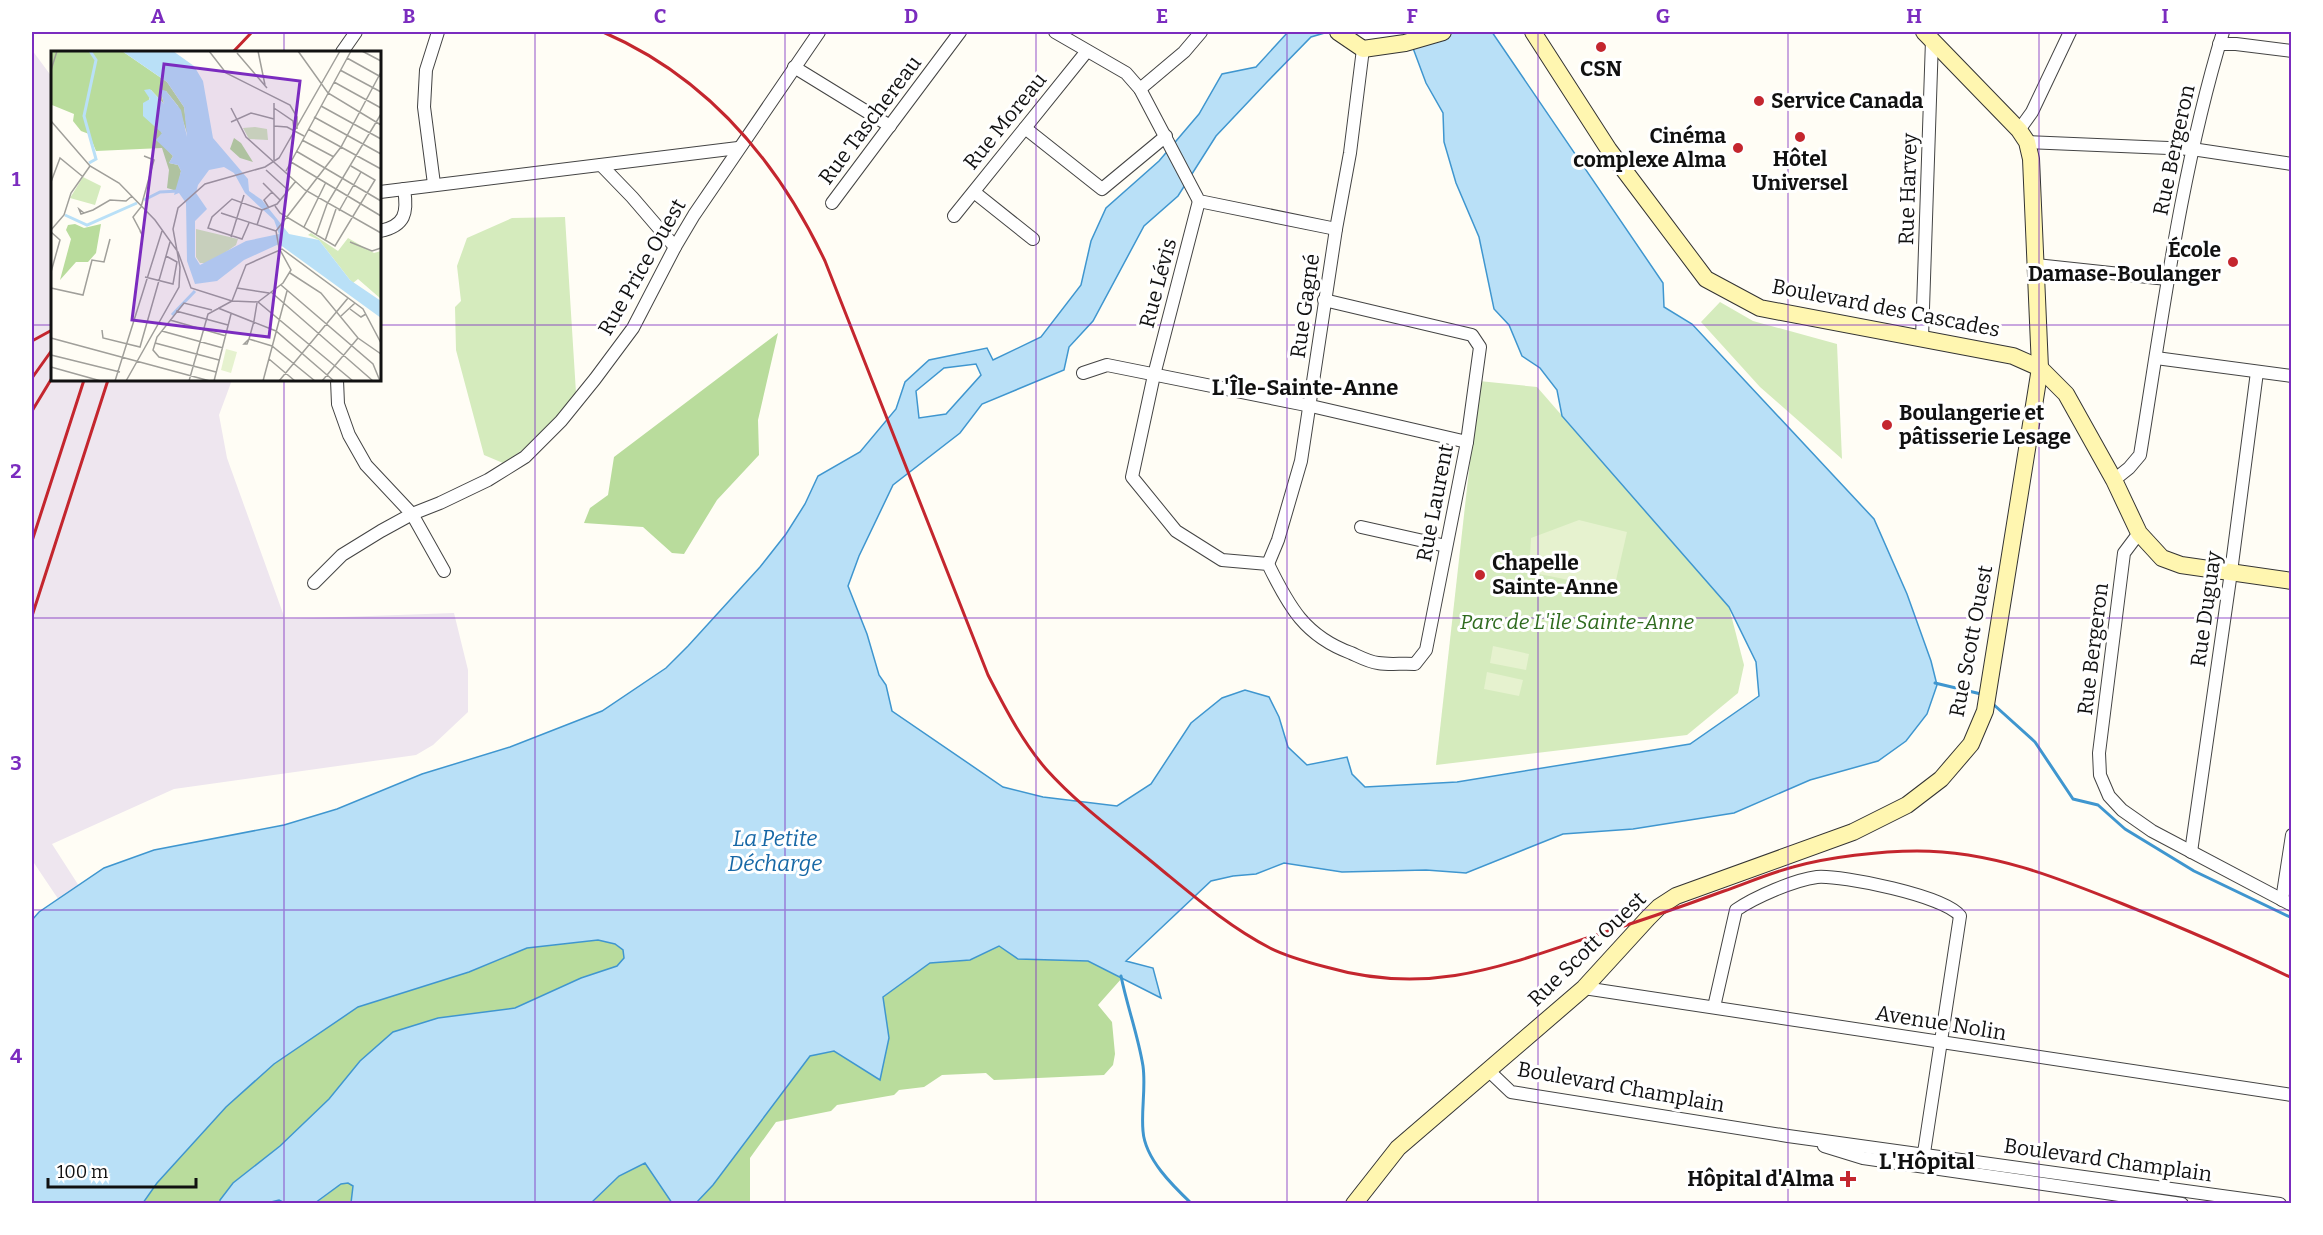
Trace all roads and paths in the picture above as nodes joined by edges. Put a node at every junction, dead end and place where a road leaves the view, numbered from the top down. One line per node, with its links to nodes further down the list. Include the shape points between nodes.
1 (356, 32): 13 (street)
2 (438, 32): 26 (street, via 426,70 424,107)
3 (819, 32): 16 (street, Rue Price Ouest)
4 (960, 32): 18 (street, Rue Taschereau)
5 (1055, 32): 14 (street)
6 (1201, 32): 17 (street, via 1184,52)
7 (1443, 32): 12 (street, via 1405,43)
8 (1533, 32): 40 (street, Boulevard des Cascades, via 1609,150 1706,279 1761,308)
9 (2070, 32): 21 (street)
10 (1928, 36): 21 (street); 40 (street, Rue Harvey)
11 (2221, 38): 15 (street, via 2236,44); 23 (street, Rue Bergeron)
12 (1351, 40): 33 (street, Rue Gagné, via 1350,153)
13 (343, 51)
14 (1087, 51): 17 (street, via 1126,72); 19 (street, Rue Moreau)
15 (2292, 51)
16 (794, 67): 18 (street); 22 (street, Rue Price Ouest)
17 (1140, 89): 20 (street)
18 (890, 126): 31 (street, Rue Taschereau)
19 (1025, 128): 20 (street, via 1102,189); 29 (street, Rue Moreau)
20 (1166, 136): 30 (street)
21 (2023, 136): 23 (street); 37 (street, Rue Scott Ouest, via 2031,159)
22 (738, 148): 25 (street); 36 (street, Rue Price Ouest)
23 (2192, 149): 24 (street); 38 (street, Rue Bergeron)
24 (2292, 164)
25 (601, 165): 26 (street); 36 (street)
26 (434, 184): 27 (street)
27 (404, 189): 28 (street); 34 (street, via 406,209 401,222)
28 (381, 192)
29 (974, 192): 32 (street, Rue Moreau); 35 (street)
30 (1199, 201): 33 (street); 45 (street, Rue Lévis)
31 (832, 203)
32 (954, 216)
33 (1335, 229): 39 (street, Rue Gagné)
34 (381, 231)
35 (1033, 238)
36 (675, 247): 51 (street, Rue Price Ouest, via 633,328 561,421 525,457 488,480)
37 (2036, 265): 38 (street); 42 (street, Rue Scott Ouest)
38 (2167, 279): 41 (street, Rue Bergeron)
39 (1324, 300): 48 (street, Rue Gagné); 49 (street, Rue Laurent, via 1472,334 1480,347)
40 (1922, 339): 42 (street, Boulevard des Cascades, via 2013,356)
41 (2156, 358): 43 (street); 50 (street, Rue Bergeron, via 2140,455)
42 (2040, 368): 50 (street, via 2066,394); 63 (street, Rue Scott Ouest, via 1985,711 1971,744 1941,779 1906,806 1853,832 1676,896 1648,918)
43 (2257, 372): 46 (street); 57 (street, Rue Duguay)
44 (1083, 373): 45 (street, via 1107,365)
45 (1154, 375): 48 (street); 55 (street, Rue Lévis, via 1132,477 1176,531 1222,560)
46 (2292, 376)
47 (337, 381): 51 (street, via 338,404 349,435 366,465)
48 (1311, 406): 49 (street); 55 (street, Rue Gagné, via 1301,461)
49 (1467, 442): 54 (street, Rue Laurent)
50 (2114, 480): 53 (street)
51 (412, 514): 56 (street); 59 (street, Rue Price Ouest, via 342,555)
52 (1361, 527): 54 (street)
53 (2139, 533): 57 (street, via 2162,558 2181,566); 61 (street, Rue Bergeron, via 2124,553 2099,753 2100,775 2109,796 2122,810)
54 (1446, 546): 55 (street, Rue Laurent, via 1426,650 1415,663 1377,663 1337,648 1314,634 1288,603)
55 (1268, 564)
56 (444, 571)
57 (2231, 572): 58 (street); 61 (street, Rue Duguay)
58 (2292, 581)
59 (314, 583)
60 (2292, 835): 62 (street)
61 (2191, 852): 62 (street)
62 (2287, 902)
63 (1584, 988): 64 (street, Avenue Nolin); 66 (street, Rue Scott Ouest)
64 (1714, 1007): 65 (street, Avenue Nolin); 65 (street, via 1736,910 1756,897 1815,878 1839,877 1937,900 1960,916)
65 (1942, 1043): 67 (street, Avenue Nolin); 68 (street)
66 (1489, 1071): 68 (street, Boulevard Champlain, via 1511,1092); 69 (street, Rue Scott Ouest, via 1398,1148)
67 (2292, 1095)
68 (1923, 1160): 70 (street, Boulevard Champlain); 71 (street, Boulevard Champlain)
69 (1354, 1203)
70 (2182, 1203)
71 (2280, 1203)

